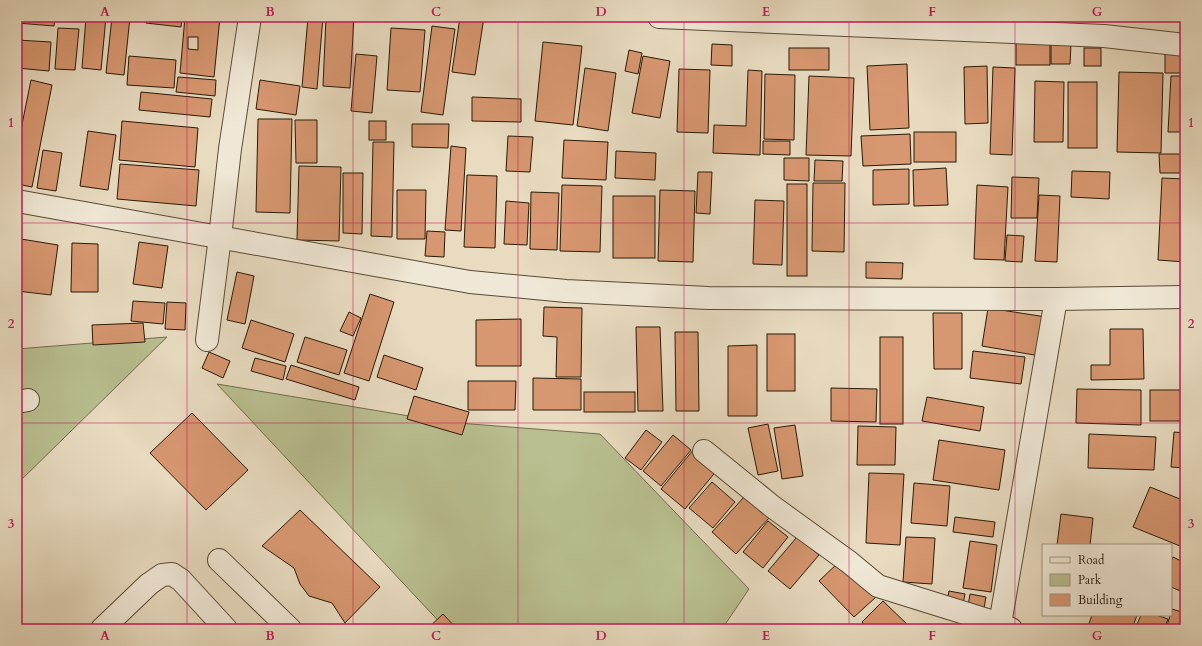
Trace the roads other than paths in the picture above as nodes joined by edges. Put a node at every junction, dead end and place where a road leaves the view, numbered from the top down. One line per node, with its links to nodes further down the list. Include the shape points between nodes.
1 (250, 17): 5 (street)
2 (659, 17): 3 (street, via 1090,36)
3 (1185, 45)
4 (17, 201): 5 (street)
5 (220, 237): 7 (street, via 470,282 566,291 708,298); 8 (street)
6 (1185, 297): 7 (street)
7 (1056, 299): 11 (street)
8 (206, 340)
9 (704, 451): 11 (street, via 878,586)
10 (220, 560): 14 (street)
11 (1006, 626)
12 (102, 629): 13 (street, via 149,584 162,575 172,574 182,580)
13 (226, 629)
14 (290, 629)

